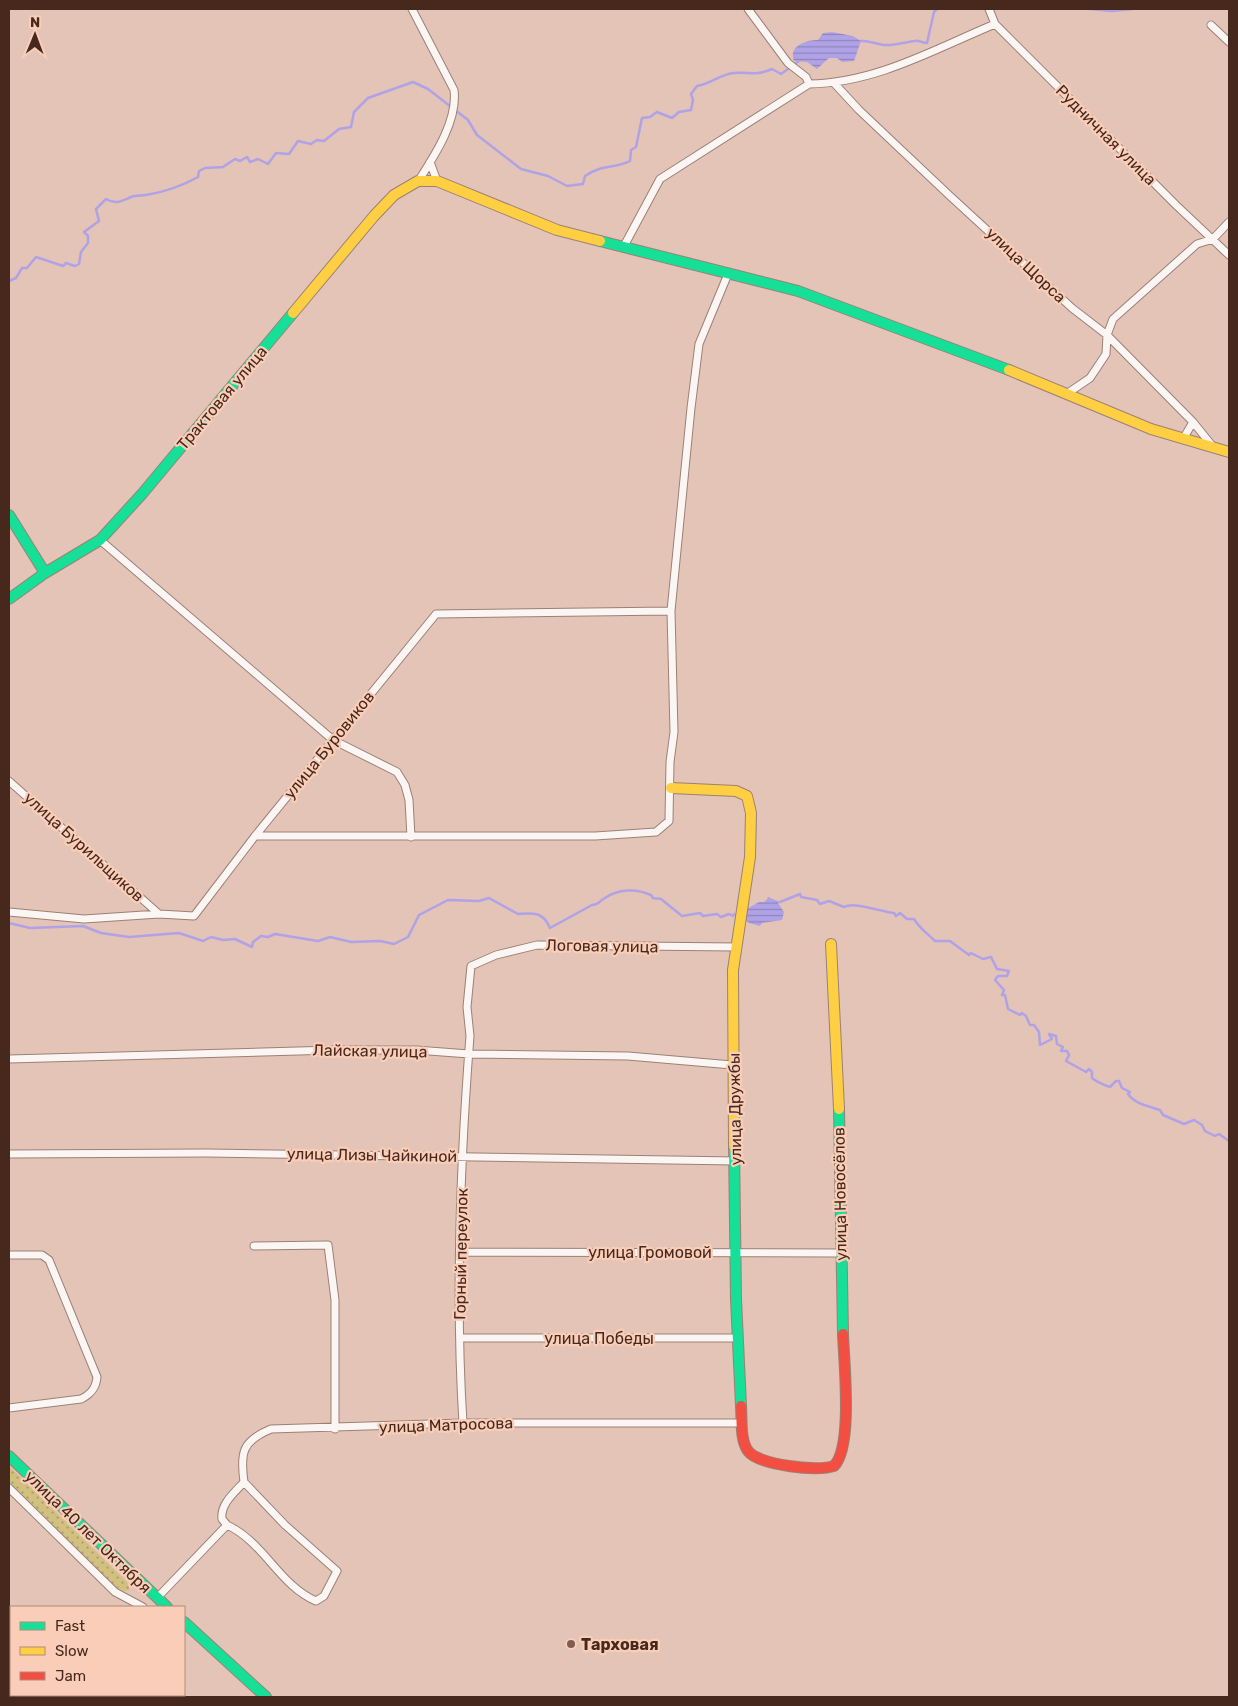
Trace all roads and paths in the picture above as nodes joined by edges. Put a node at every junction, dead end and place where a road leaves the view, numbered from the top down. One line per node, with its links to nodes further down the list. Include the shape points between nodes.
1 (412, 9): 9 (street, via 456,100)
2 (748, 9): 8 (street, via 788,63)
3 (990, 9): 4 (street, Рудничная улица)
4 (995, 24): 7 (street, via 903,65); 13 (street, Рудничная улица)
5 (1212, 25): 6 (street)
6 (1229, 42)
7 (834, 83): 8 (street); 17 (street, улица Щорса, via 950,196 1072,308)
8 (810, 84): 14 (street, via 660,179)
9 (430, 162): 10 (street); 11 (street)
10 (419, 180): 11 (street); 24 (street, Трактовая улица, via 400,190 374,216)
11 (437, 181): 14 (street, via 557,230)
12 (1229, 222): 13 (street)
13 (1213, 239): 15 (street, Рудничная улица); 17 (street, via 1197,244 1114,319)
14 (624, 246): 16 (street)
15 (1229, 255)
16 (728, 274): 18 (street, via 798,291); 27 (street, via 699,344)
17 (1107, 335): 18 (street, via 1106,354 1090,378); 19 (street, улица Щорса)
18 (1068, 394): 20 (street)
19 (1193, 422): 20 (street); 21 (street, улица Щорса)
20 (1183, 439): 21 (street)
21 (1215, 448): 22 (street)
22 (1229, 452)
23 (9, 515): 25 (street)
24 (100, 540): 25 (street, Трактовая улица); 28 (street)
25 (45, 573): 26 (street, Трактовая улица)
26 (9, 599)
27 (671, 611): 28 (street, улица Буровиков, via 436,614); 30 (street, via 674,732)
28 (333, 740): 31 (street, улица Буровиков); 32 (street, via 397,772 409,800)
29 (9, 781): 34 (street, улица Бурильщиков)
30 (671, 788): 32 (street, via 669,821 656,832 595,836); 36 (street, улица Дружбы, via 736,791 747,796 751,807 750,839)
31 (255, 836): 32 (street); 34 (street, улица Буровиков, via 194,916)
32 (411, 837)
33 (9, 912): 34 (street, улица Буровиков, via 84,919)
34 (159, 914)
35 (831, 944): 47 (street, улица Новосёлов, via 838,1067)
36 (736, 947): 37 (street, Логовая улица, via 537,945 496,955); 40 (street, улица Дружбы)
37 (471, 966): 38 (street, Горный переулок, via 467,1007)
38 (468, 1054): 39 (street, Лайская улица, via 334,1050); 40 (street, Лайская улица, via 628,1056); 42 (street, Горный переулок)
39 (9, 1060)
40 (732, 1065): 43 (street, улица Дружбы)
41 (9, 1154): 42 (street, улица Лизы Чайкиной)
42 (463, 1157): 43 (street, улица Лизы Чайкиной); 45 (street, Горный переулок)
43 (736, 1161): 46 (street, улица Дружбы)
44 (254, 1246): 54 (street, via 328,1245 335,1300)
45 (460, 1252): 46 (street, улица Громовой); 49 (street, Горный переулок)
46 (736, 1252): 47 (street, улица Громовой); 50 (street, улица Дружбы)
47 (841, 1253): 55 (street, улица Новосёлов)
48 (9, 1255): 51 (street, via 42,1255 49,1260 97,1377 91,1393 81,1399)
49 (460, 1338): 50 (street, улица Победы); 52 (street, Горный переулок)
50 (738, 1338): 53 (street, улица Дружбы)
51 (9, 1408)
52 (462, 1423): 53 (street, улица Матросова); 54 (street, улица Матросова)
53 (742, 1423): 55 (street, улица Дружбы, via 746,1450 754,1457 804,1468 833,1467 841,1458)
54 (335, 1429): 57 (street, улица Матросова, via 271,1430 260,1434 250,1440 242,1454)
55 (844, 1443)
56 (9, 1456): 60 (street, улица 40 лет Октября)
57 (244, 1482): 59 (street, via 224,1507 221,1516); 59 (street, via 337,1572 324,1596 316,1601 302,1594 247,1536)
58 (9, 1488): 61 (street, улица 40 лет Октября, via 115,1592)
59 (227, 1525): 60 (street)
60 (157, 1598): 62 (street, улица 40 лет Октября)
61 (141, 1606)
62 (166, 1606)
63 (185, 1623): 64 (street)
64 (266, 1697)

